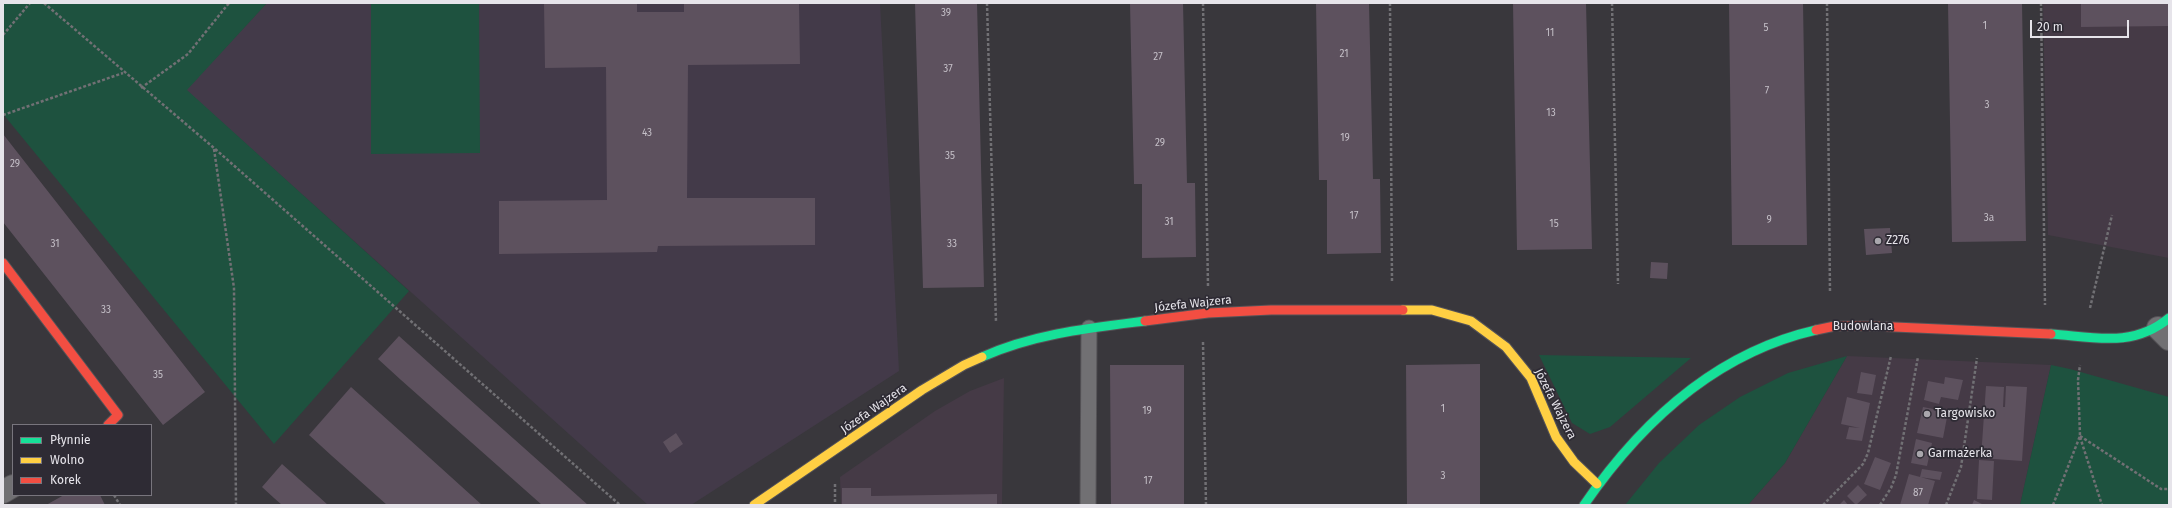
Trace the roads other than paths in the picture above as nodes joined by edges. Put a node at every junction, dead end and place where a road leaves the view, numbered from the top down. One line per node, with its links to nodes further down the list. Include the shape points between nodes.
1 (3, 263): 4 (street, via 118,415)
2 (1090, 328): 5 (street, Józefa Wajzera, via 1208,313 1271,310 1432,310 1465,320 1506,347 1530,378 1556,437 1574,462); 8 (street, Józefa Wajzera, via 1042,336 997,350 964,365 922,390); 9 (lane)
3 (2165, 328): 5 (street, Budowlana, via 2117,340 1884,326 1829,326 1770,342 1721,368 1678,397)
4 (109, 424)
5 (1597, 484): 10 (street, Budowlana)
6 (12, 487): 7 (street)
7 (3, 492)
8 (754, 505)
9 (1088, 505)
10 (1584, 505)

